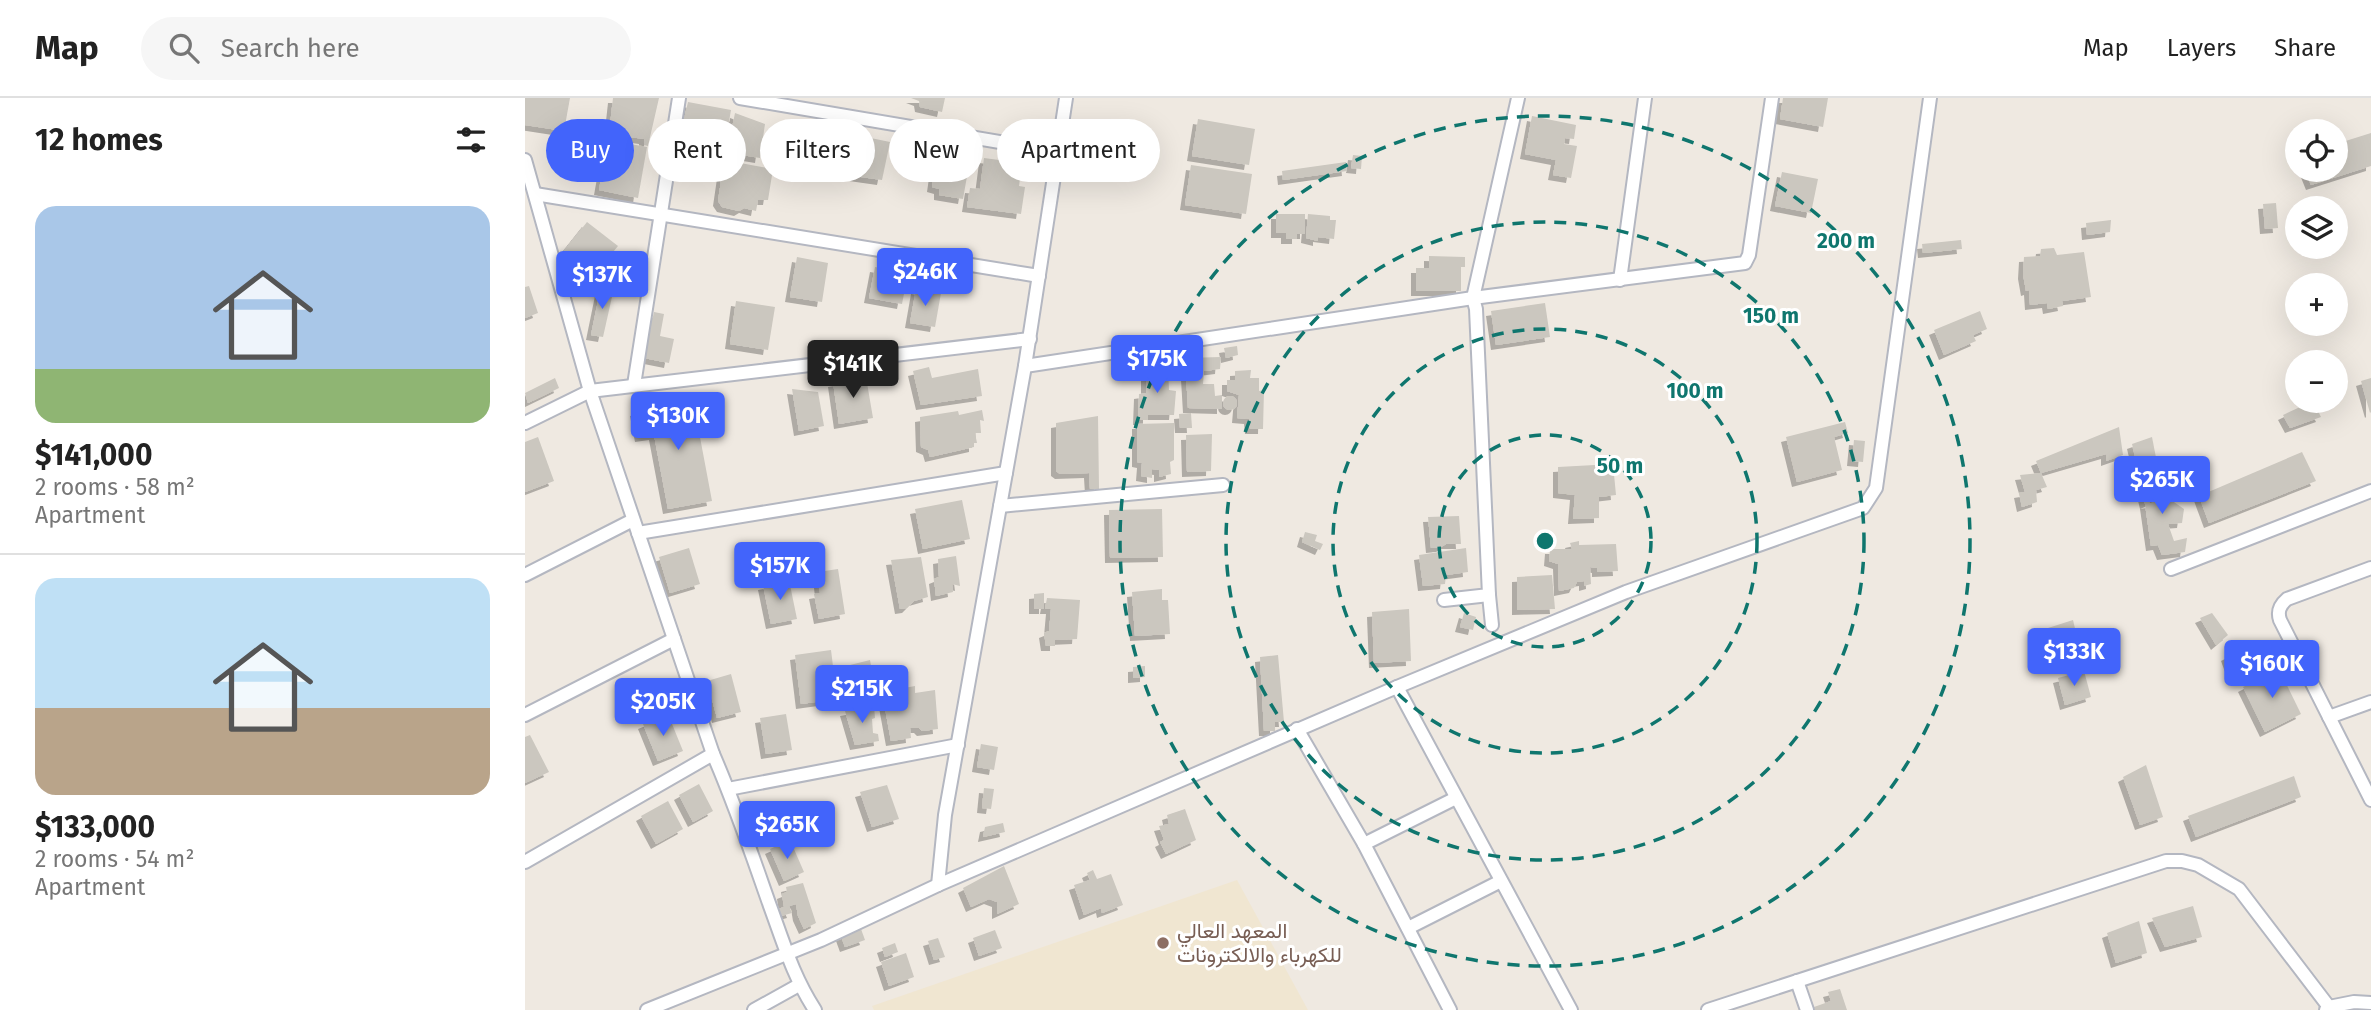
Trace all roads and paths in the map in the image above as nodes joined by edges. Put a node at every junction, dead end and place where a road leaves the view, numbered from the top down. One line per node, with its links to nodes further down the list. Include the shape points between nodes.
1 (679, 98): 13 (street)
2 (740, 98): 9 (street)
3 (1066, 98): 8 (street)
4 (1518, 98): 16 (street)
5 (1645, 98): 15 (street)
6 (1772, 98): 15 (street, via 1745,263)
7 (1930, 98): 35 (street, via 1876,488 1863,508 1626,592)
8 (1063, 119)
9 (997, 142)
10 (525, 160): 12 (street)
11 (1053, 182): 14 (street)
12 (534, 194): 13 (street); 20 (street)
13 (661, 215): 14 (street); 19 (street)
14 (1039, 276): 17 (street)
15 (1620, 280): 16 (street)
16 (1473, 298): 18 (street); 31 (street)
17 (1030, 339): 18 (street); 19 (street)
18 (1025, 366): 22 (street)
19 (634, 385): 20 (street)
20 (590, 391): 21 (street); 26 (street)
21 (525, 423)
22 (1006, 473): 25 (street); 27 (street)
23 (1223, 485): 25 (street)
24 (2371, 492): 29 (street)
25 (1000, 506): 40 (street)
26 (633, 520): 27 (street); 30 (street)
27 (638, 533): 34 (street)
28 (2371, 568): 38 (street, via 2287,599 2279,608 2280,620)
29 (2171, 569)
30 (525, 575)
31 (1489, 595): 32 (street); 33 (street)
32 (1444, 600)
33 (1492, 625)
34 (674, 639): 37 (street); 41 (street)
35 (1397, 687): 39 (street); 43 (street)
36 (2371, 702): 38 (street)
37 (525, 715)
38 (2329, 717): 44 (street)
39 (1297, 729): 45 (street); 48 (street)
40 (958, 745): 42 (street); 48 (street)
41 (713, 754): 42 (street); 46 (street)
42 (728, 789): 50 (street)
43 (1456, 798): 45 (street); 47 (street)
44 (2371, 800)
45 (1364, 844): 49 (street)
46 (525, 862)
47 (1501, 880): 49 (street); 59 (street)
48 (938, 885): 50 (street)
49 (1408, 928): 58 (street)
50 (786, 953): 52 (street); 55 (street)
51 (1797, 981): 54 (street, via 2167,861 2182,861 2239,889); 60 (street); 61 (street)
52 (799, 985): 56 (street); 57 (street)
53 (2371, 1003): 54 (street)
54 (2327, 1008)
55 (647, 1010)
56 (754, 1010)
57 (815, 1010)
58 (1450, 1010)
59 (1570, 1010)
60 (1708, 1010)
61 (1807, 1010)

